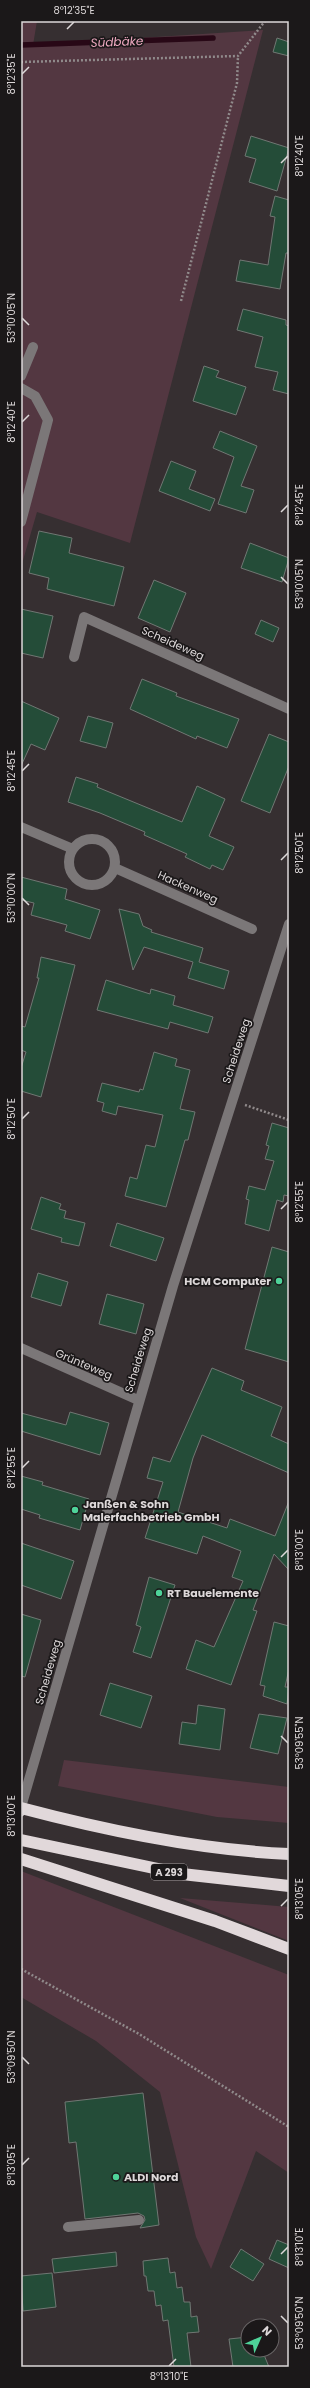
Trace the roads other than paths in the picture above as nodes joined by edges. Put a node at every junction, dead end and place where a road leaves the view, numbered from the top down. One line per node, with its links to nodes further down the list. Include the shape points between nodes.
1 (33, 347): 2 (street)
2 (21, 376)
3 (21, 388): 5 (street, via 35,396 48,420)
4 (21, 489): 5 (street)
5 (26, 503): 6 (street)
6 (21, 522)
7 (74, 657): 8 (street, Scheideweg, via 84,617)
8 (289, 709)
9 (21, 827): 10 (street)
10 (73, 850): 11 (street, via 78,844 91,839 105,843 114,854); 11 (street, via 70,869 76,879 83,884 91,886 106,881)
11 (115, 868): 13 (street, Hackenweg)
12 (289, 924): 14 (street, Scheideweg)
13 (252, 929)
14 (287, 943): 16 (street, Scheideweg, via 233,1101)
15 (21, 1348): 16 (street, Grünteweg)
16 (138, 1400): 17 (street, Scheideweg)
17 (21, 1807): 19 (highway, via 59,1818 197,1846)
18 (21, 1840): 21 (highway, A 293, via 182,1874)
19 (289, 1854)
20 (21, 1859): 22 (highway, via 216,1921)
21 (289, 1886)
22 (289, 1949)
23 (139, 2220): 24 (street)
24 (68, 2227)

